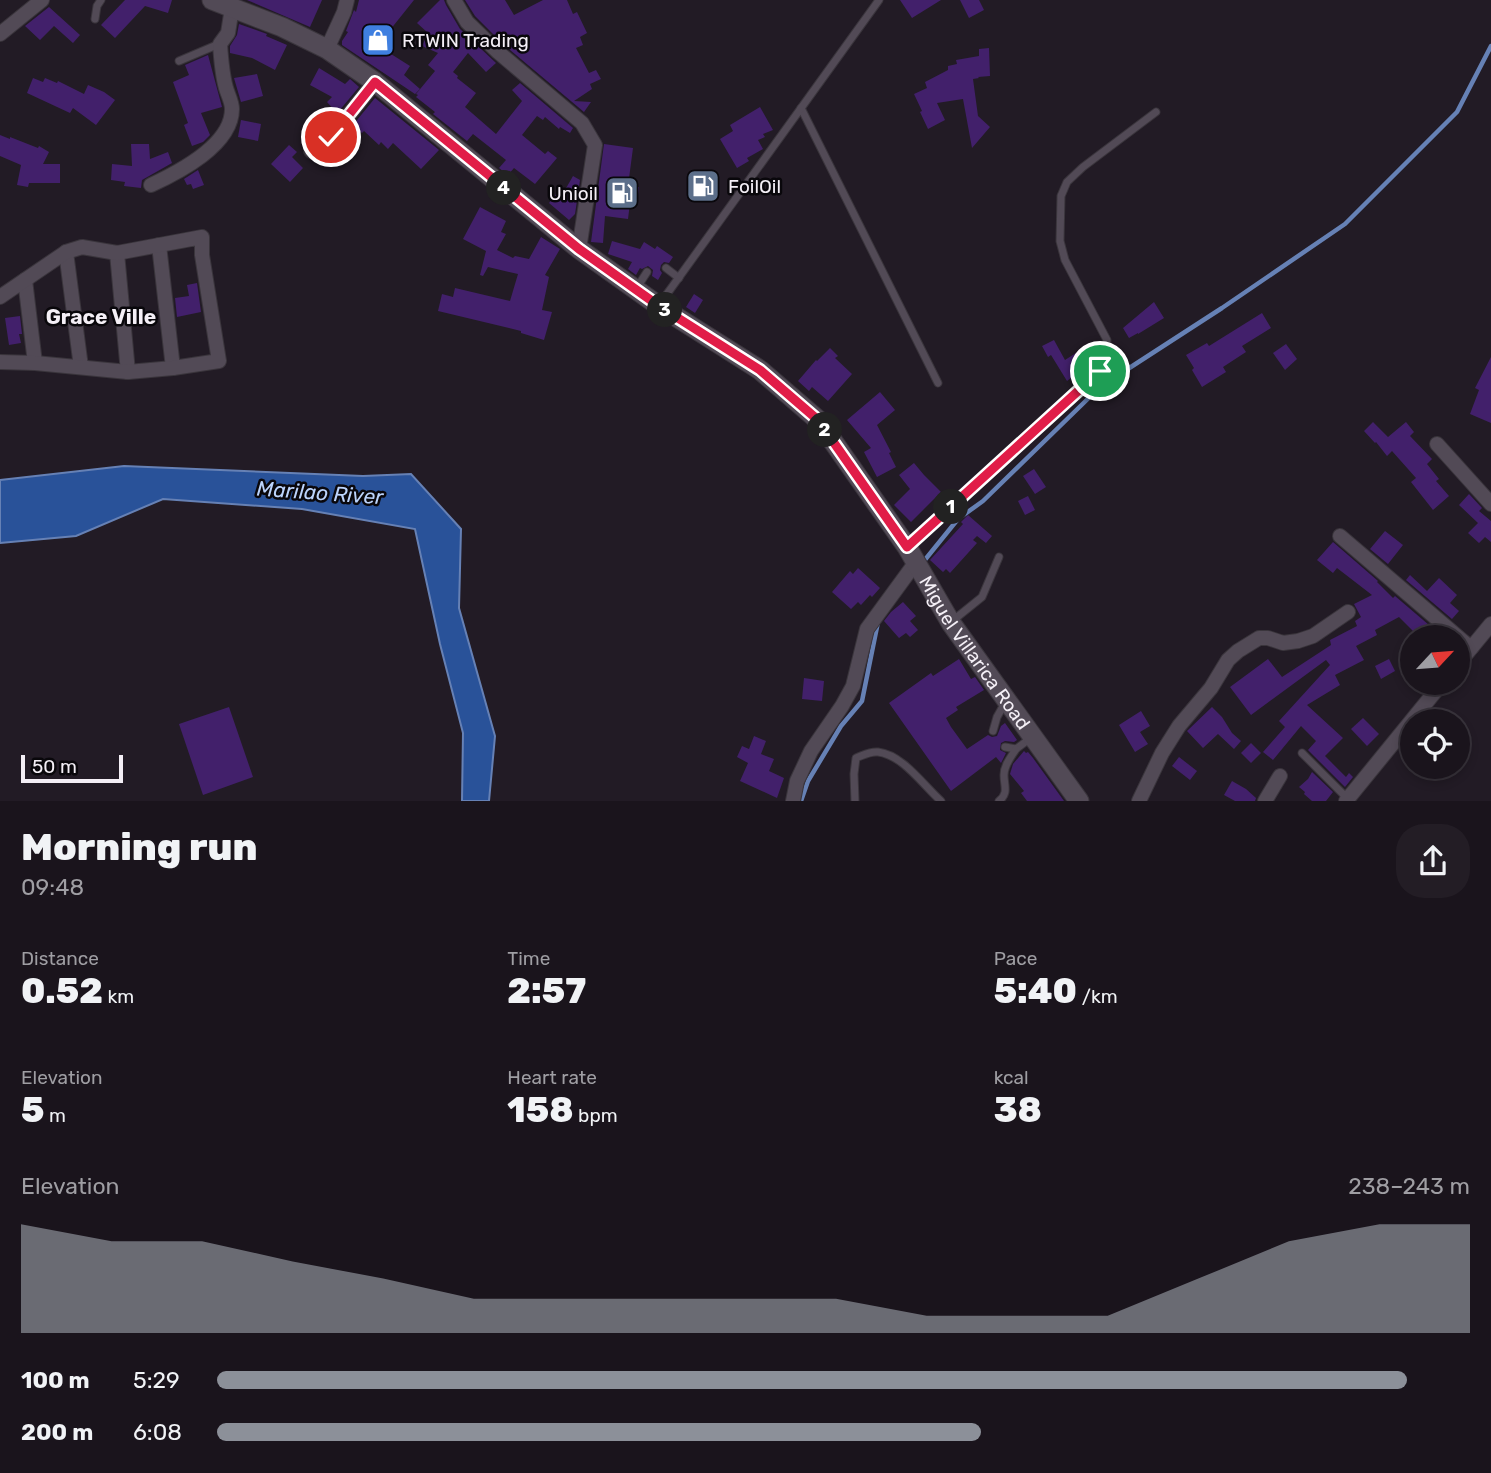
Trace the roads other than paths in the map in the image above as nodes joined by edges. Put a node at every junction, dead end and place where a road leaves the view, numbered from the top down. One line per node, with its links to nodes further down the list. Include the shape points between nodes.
1 (42, 0): 9 (street)
2 (101, 0): 8 (lane)
3 (212, 0): 7 (main road, Miguel Villarica Road)
4 (347, 0): 11 (street)
5 (454, 0): 19 (street, via 467,22 582,123 595,145)
6 (879, 0): 14 (lane)
7 (232, 8): 10 (street, via 228,33); 11 (main road, Miguel Villarica Road)
8 (95, 19)
9 (0, 34)
10 (220, 44): 12 (lane); 17 (street, via 232,107 226,131 199,158)
11 (327, 49): 13 (main road, Miguel Villarica Road)
12 (179, 61)
13 (375, 82): 16 (street, via 331,137); 19 (main road, Miguel Villarica Road)
14 (801, 108): 24 (lane); 34 (lane)
15 (1156, 112): 38 (lane, via 1083,167 1061,196 1060,241 1065,260 1107,340 1100,371)
16 (311, 151)
17 (151, 185)
18 (159, 246): 21 (street); 32 (street); 32 (street, via 202,237 219,361)
19 (579, 249): 26 (main road, Miguel Villarica Road)
20 (66, 252): 21 (street, via 82,247); 25 (street); 31 (street)
21 (117, 253): 33 (street)
22 (666, 268): 24 (lane)
23 (647, 272): 26 (lane)
24 (679, 278): 28 (lane)
25 (25, 280): 27 (street); 30 (street)
26 (636, 290): 28 (main road, Miguel Villarica Road)
27 (0, 297)
28 (659, 306): 38 (main road, Miguel Villarica Road, via 760,370 818,420)
29 (0, 362): 30 (street)
30 (36, 363): 31 (street)
31 (81, 367): 33 (street)
32 (173, 368): 33 (street)
33 (128, 372)
34 (938, 383)
35 (1437, 444): 36 (street)
36 (1491, 504)
37 (1340, 536): 43 (street)
38 (911, 554): 41 (main road, Miguel Villarica Road); 53 (street, via 867,629 853,686 811,751)
39 (999, 557): 41 (lane, via 982,597)
40 (1348, 612): 58 (street, via 1313,636 1283,643 1259,638 1228,660 1178,726)
41 (951, 623): 45 (main road, Miguel Villarica Road)
42 (1491, 624): 43 (street)
43 (1471, 648)
44 (1432, 695): 52 (street)
45 (1007, 701): 46 (lane); 47 (main road, Miguel Villarica Road)
46 (993, 731)
47 (1032, 737): 49 (lane); 57 (main road, Miguel Villarica Road)
48 (1005, 747): 49 (lane)
49 (1016, 749): 56 (lane, via 1008,761 1006,789)
50 (1301, 752): 52 (lane)
51 (1280, 776): 59 (street)
52 (1347, 800)
53 (793, 801)
54 (855, 801): 55 (lane, via 856,758 869,752 898,758)
55 (941, 801)
56 (999, 801)
57 (1079, 801)
58 (1139, 801)
59 (1265, 801)

